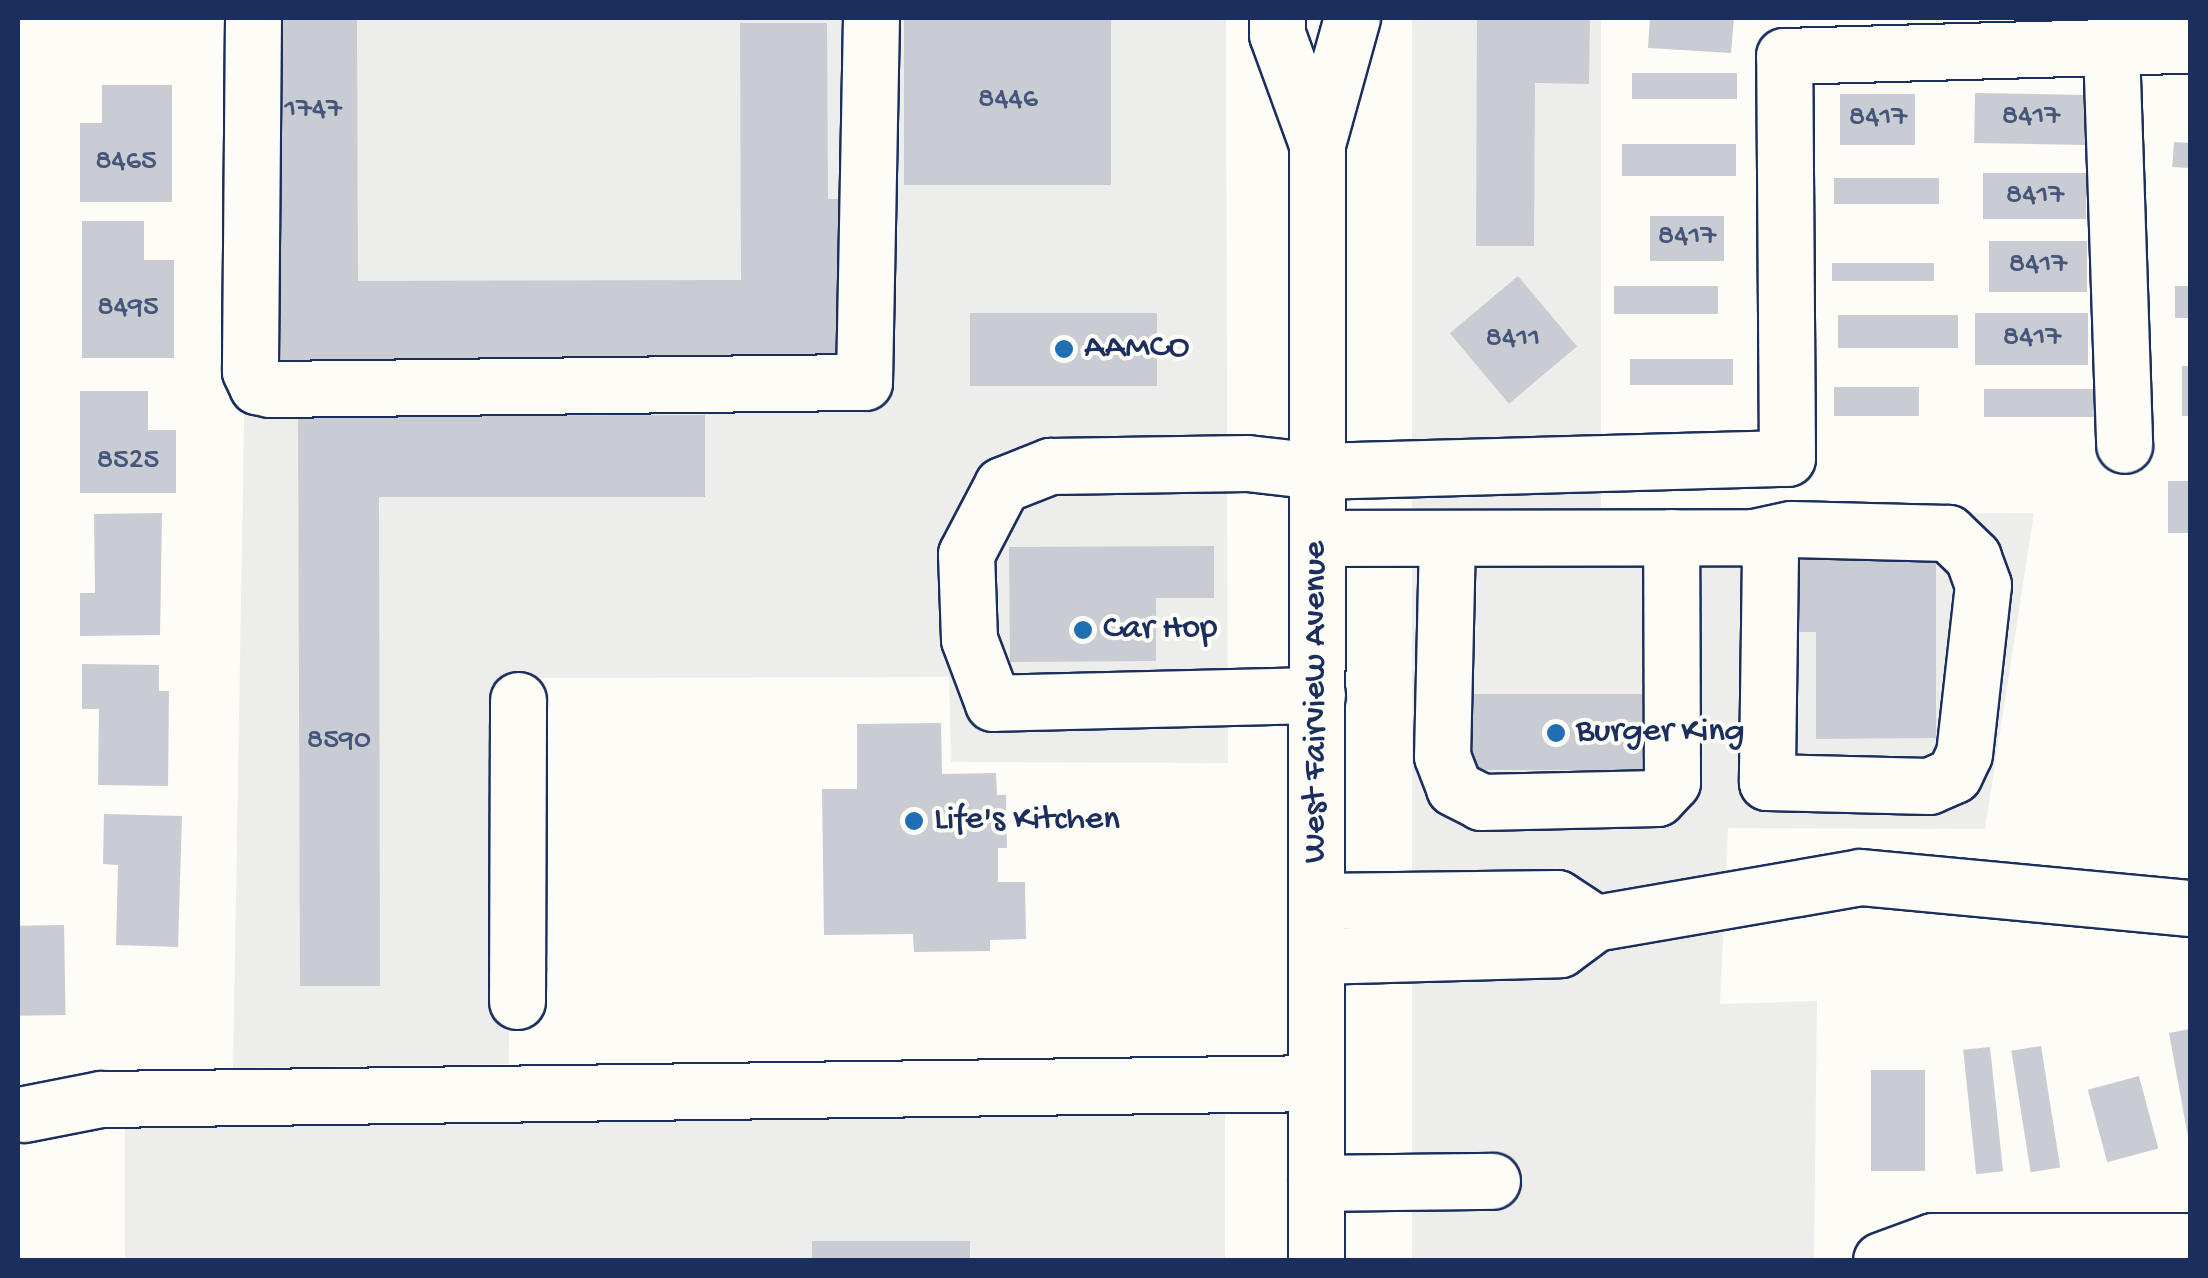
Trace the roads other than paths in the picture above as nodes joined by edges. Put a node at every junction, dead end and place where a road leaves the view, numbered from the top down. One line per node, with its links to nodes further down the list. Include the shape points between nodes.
1 (253, 18): 2 (main road, via 250,371 257,386 864,382)
2 (871, 18)
3 (1276, 18): 8 (main road, West Fairview Avenue)
4 (1316, 18): 8 (main road)
5 (1352, 18): 8 (main road, West Fairview Avenue)
6 (2190, 45): 7 (main road)
7 (2111, 48): 9 (main road); 10 (main road, via 1784,56 1787,458)
8 (1317, 144): 10 (main road, West Fairview Avenue)
9 (2124, 444)
10 (1317, 471): 13 (main road, West Fairview Avenue); 15 (main road, via 1248,463 1050,466 1002,485 966,554 965,591 969,639 993,703)
11 (1670, 537): 12 (main road); 14 (main road); 14 (main road, via 1672,782 1657,798 1481,802 1454,788 1442,756)
12 (1753, 537): 12 (main road, via 1770,554 1767,782 1929,786 1954,775 1964,754 1983,585 1973,557 1948,533 1791,529)
13 (1317, 538): 14 (main road); 15 (main road, West Fairview Avenue)
14 (1447, 538)
15 (1317, 695): 17 (main road, West Fairview Avenue)
16 (518, 700): 21 (main road)
17 (1316, 902): 19 (main road, via 1557,898); 20 (main road, West Fairview Avenue)
18 (2190, 908): 19 (main road, via 1860,878)
19 (1594, 922): 20 (main road, via 1560,950)
20 (1316, 956): 22 (main road, West Fairview Avenue)
21 (517, 1001)
22 (1316, 1083): 23 (main road, via 101,1099); 25 (main road, West Fairview Avenue)
23 (24, 1114)
24 (1492, 1181): 25 (main road)
25 (1316, 1183): 27 (main road, West Fairview Avenue)
26 (2190, 1241): 28 (main road, via 1933,1240)
27 (1316, 1260)
28 (1881, 1260)

